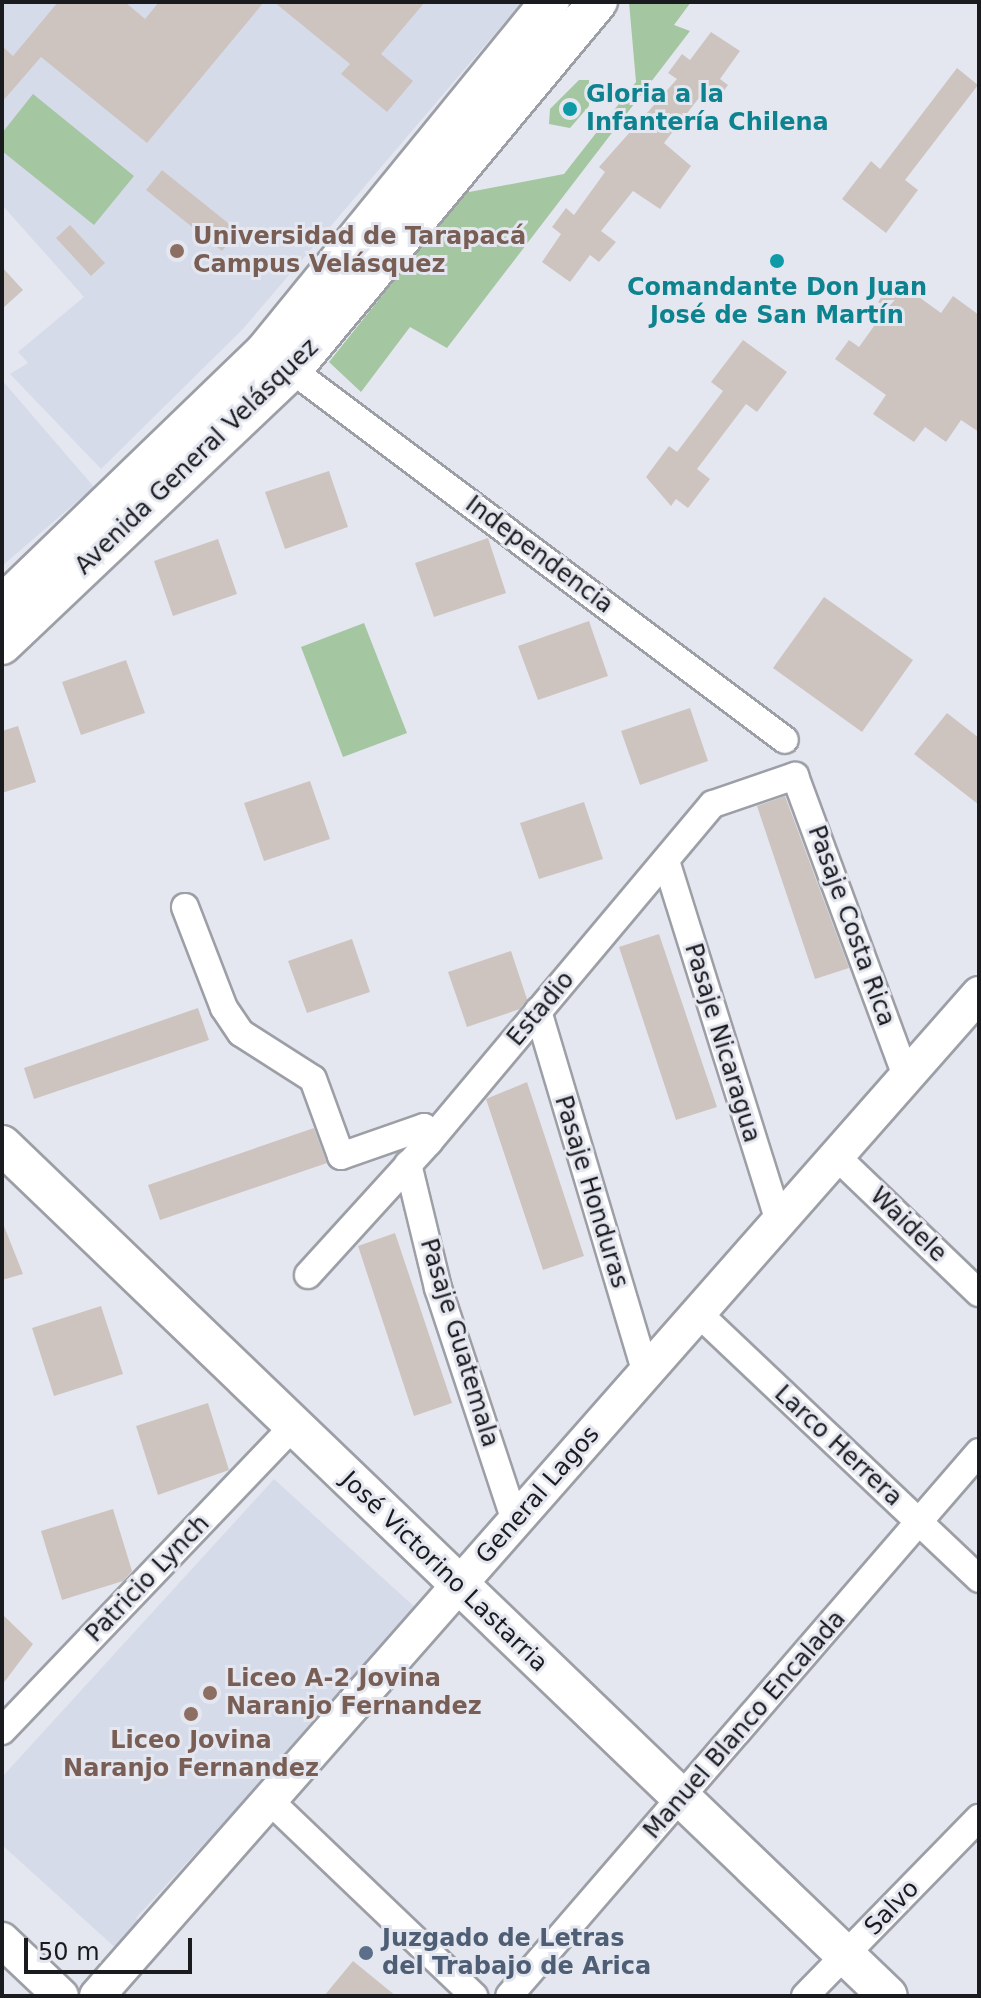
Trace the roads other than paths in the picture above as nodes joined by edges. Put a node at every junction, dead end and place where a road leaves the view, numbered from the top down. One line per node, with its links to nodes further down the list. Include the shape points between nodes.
1 (550, 2): 4 (main road, Avenida General Velásquez, via 265,351)
2 (598, 2): 3 (main road, Avenida General Velásquez)
3 (292, 370): 5 (main road, Avenida General Velásquez); 6 (street, Independencia)
4 (2, 605)
5 (2, 645)
6 (785, 740)
7 (795, 776): 8 (street, Estadio, via 713,804); 12 (street, Pasaje Costa Rica)
8 (667, 864): 11 (street, Estadio); 17 (street, Pasaje Nicaragua)
9 (185, 907): 13 (street, via 224,1008 241,1033 313,1079 341,1156 424,1127)
10 (979, 994): 12 (street, General Lagos)
11 (538, 1011): 13 (street, Estadio); 21 (street, Pasaje Honduras)
12 (906, 1076): 15 (street, General Lagos)
13 (429, 1142): 16 (street, Estadio)
14 (2, 1145): 22 (main road, José Victorino Lastarria)
15 (836, 1156): 17 (street, General Lagos); 19 (street, Waidele)
16 (408, 1164): 18 (street, Estadio); 24 (street, Pasaje Guatemala, via 438,1288)
17 (779, 1221): 20 (street, General Lagos)
18 (308, 1275)
19 (979, 1293)
20 (698, 1313): 21 (street, General Lagos); 25 (street, Larco Herrera)
21 (646, 1373): 24 (street, General Lagos)
22 (293, 1426): 27 (main road, José Victorino Lastarria); 28 (street, Patricio Lynch)
23 (979, 1452): 25 (street, Manuel Blanco Encalada)
24 (515, 1521): 27 (street, General Lagos)
25 (921, 1524): 26 (street, Larco Herrera); 29 (street, Manuel Blanco Encalada)
26 (979, 1579)
27 (457, 1586): 29 (main road, José Victorino Lastarria); 30 (street, General Lagos)
28 (2, 1731)
29 (681, 1799): 33 (main road, José Victorino Lastarria); 37 (street, Manuel Blanco Encalada)
30 (269, 1800): 35 (street, General Lagos); 36 (street)
31 (979, 1818): 33 (street, Salvo)
32 (2, 1940): 34 (street)
33 (845, 1956): 38 (street, Salvo); 39 (main road, José Victorino Lastarria)
34 (61, 1996)
35 (97, 1996)
36 (474, 1996)
37 (509, 1996)
38 (805, 1996)
39 (888, 1996)

